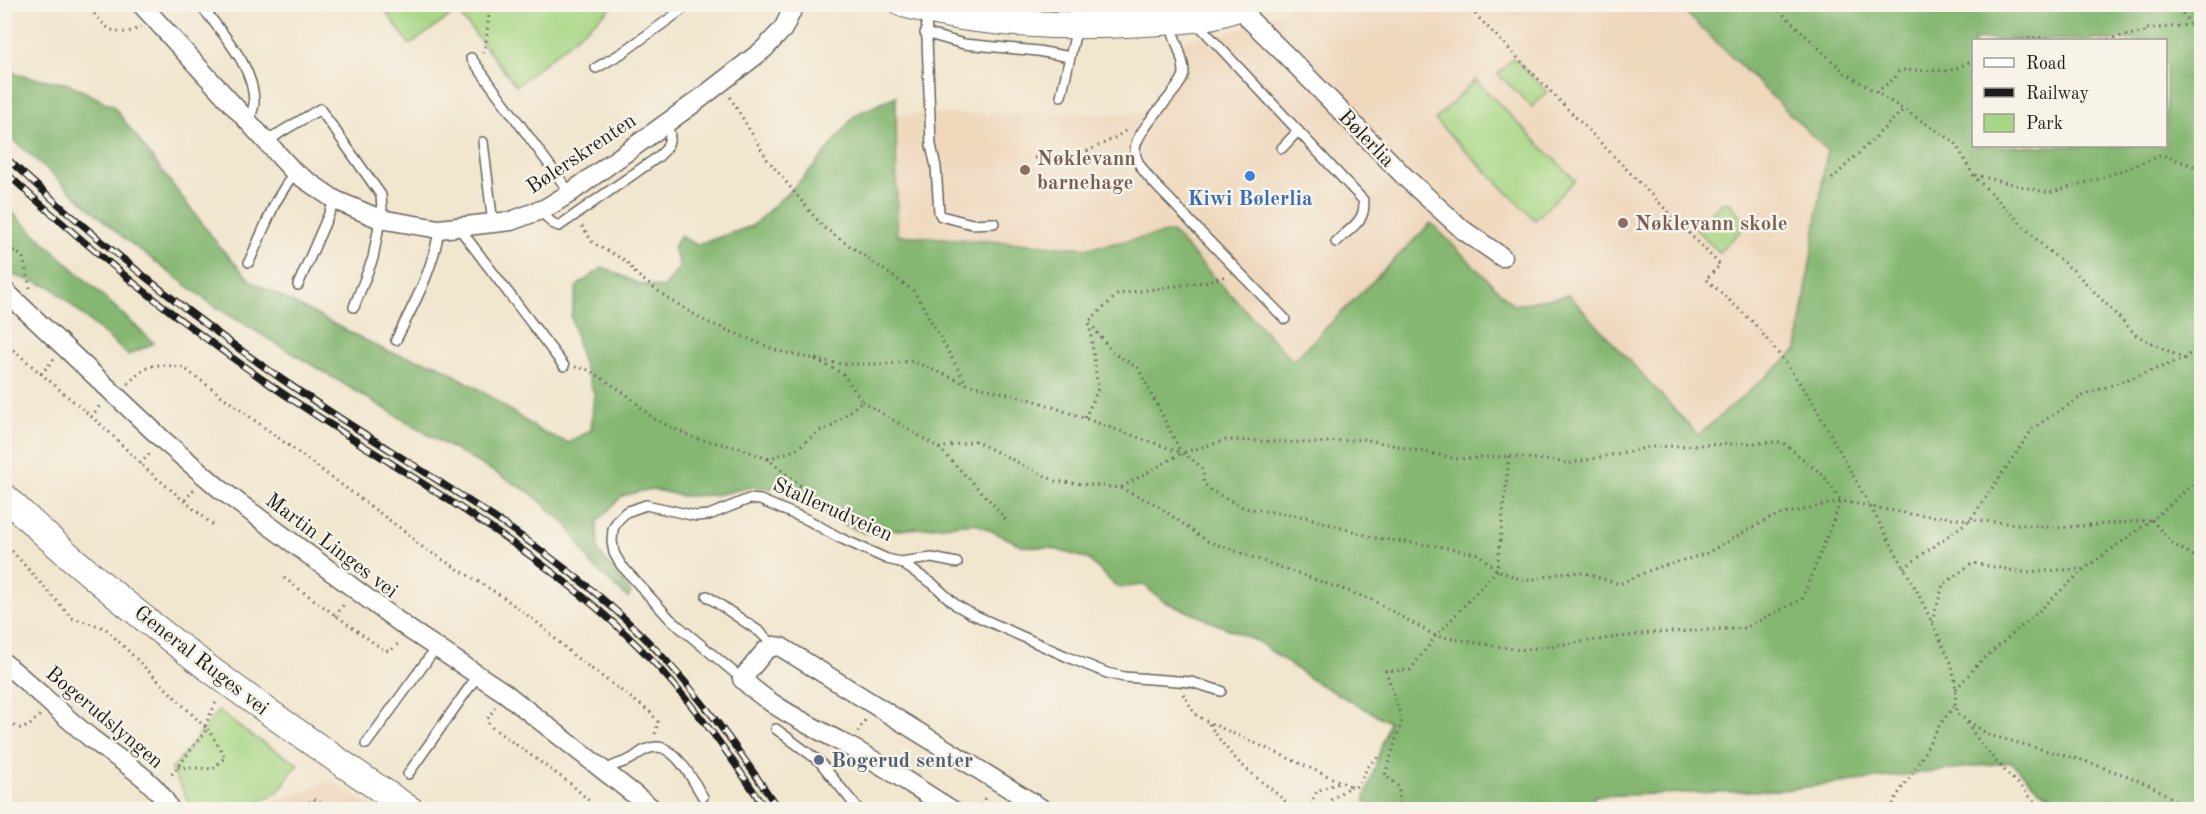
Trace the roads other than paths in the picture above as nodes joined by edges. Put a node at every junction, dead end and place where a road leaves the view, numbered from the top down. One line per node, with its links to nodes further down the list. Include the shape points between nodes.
1 (141, 4): 13 (street, Bølerskrenten)
2 (200, 4): 13 (lane, via 244,65 254,105)
3 (690, 4): 11 (lane)
4 (795, 4): 14 (street, Bølerskrenten, via 783,29 763,50)
5 (1245, 6): 8 (main road, Bølerlia); 29 (street, Bølerlia, via 1249,19 1405,177 1463,230)
6 (918, 16): 7 (main road, Bølerlia); 9 (lane, via 964,44); 24 (lane, via 939,212 941,216 972,224)
7 (1074, 18): 8 (main road, Bølerlia, via 1101,26); 9 (lane)
8 (1182, 20): 15 (lane); 34 (lane, via 1173,35 1184,76 1149,122 1135,147 1136,157 1158,186)
9 (1070, 57): 12 (lane)
10 (471, 58): 20 (lane)
11 (596, 68)
12 (1061, 96)
13 (249, 123): 16 (street, Bølerskrenten)
14 (666, 123): 20 (street, Bølerskrenten); 22 (lane, via 670,132 666,149 588,206 559,226)
15 (1298, 131): 18 (lane); 28 (lane, via 1363,200 1363,215)
16 (267, 142): 19 (street, Bølerskrenten); 23 (lane, via 320,109 378,189)
17 (483, 142): 25 (lane)
18 (1282, 148)
19 (294, 172): 21 (street, Bølerskrenten); 30 (lane, via 275,203)
20 (570, 193): 22 (street, Bølerskrenten)
21 (335, 200): 23 (street, Bølerskrenten); 31 (lane)
22 (540, 210): 25 (street, Bølerskrenten)
23 (380, 219): 27 (street, Bølerskrenten); 33 (lane, via 373,258)
24 (994, 223)
25 (493, 224): 26 (street, Bølerskrenten)
26 (459, 228): 27 (street, Bølerskrenten); 36 (lane)
27 (439, 229): 35 (lane, via 431,261)
28 (1336, 242)
29 (1502, 257)
30 (249, 262)
31 (298, 285)
32 (4, 290): 42 (street, Martin Linges vei, via 220,489)
33 (354, 307)
34 (1285, 320)
35 (396, 340)
36 (563, 365)
37 (4, 496): 53 (main road, General Ruges vei, via 184,650)
38 (900, 562): 39 (lane, via 932,558); 45 (lane, Stallerudveien, via 760,500 749,499 709,515 696,516 646,505 626,512 613,529 614,553 621,565 669,619); 46 (lane, Stallerudveien, via 972,614 1107,673 1206,685)
39 (957, 563)
40 (707, 596): 41 (lane)
41 (774, 646): 45 (street); 57 (street, via 792,653)
42 (436, 648): 44 (street, Martin Linges vei); 48 (lane)
43 (4, 663): 52 (street, Bogerudslyngen, via 148,782 165,798)
44 (478, 675): 49 (street, Martin Linges vei); 50 (lane)
45 (742, 679): 56 (street, Stallerudveien, via 774,705)
46 (1221, 691)
47 (776, 729): 55 (lane, via 819,761)
48 (366, 744)
49 (606, 771): 51 (lane, via 658,747 681,763); 54 (street, Martin Linges vei)
50 (408, 774)
51 (704, 797)
52 (170, 810)
53 (411, 810)
54 (654, 810)
55 (859, 810)
56 (952, 810)
57 (1044, 810)

